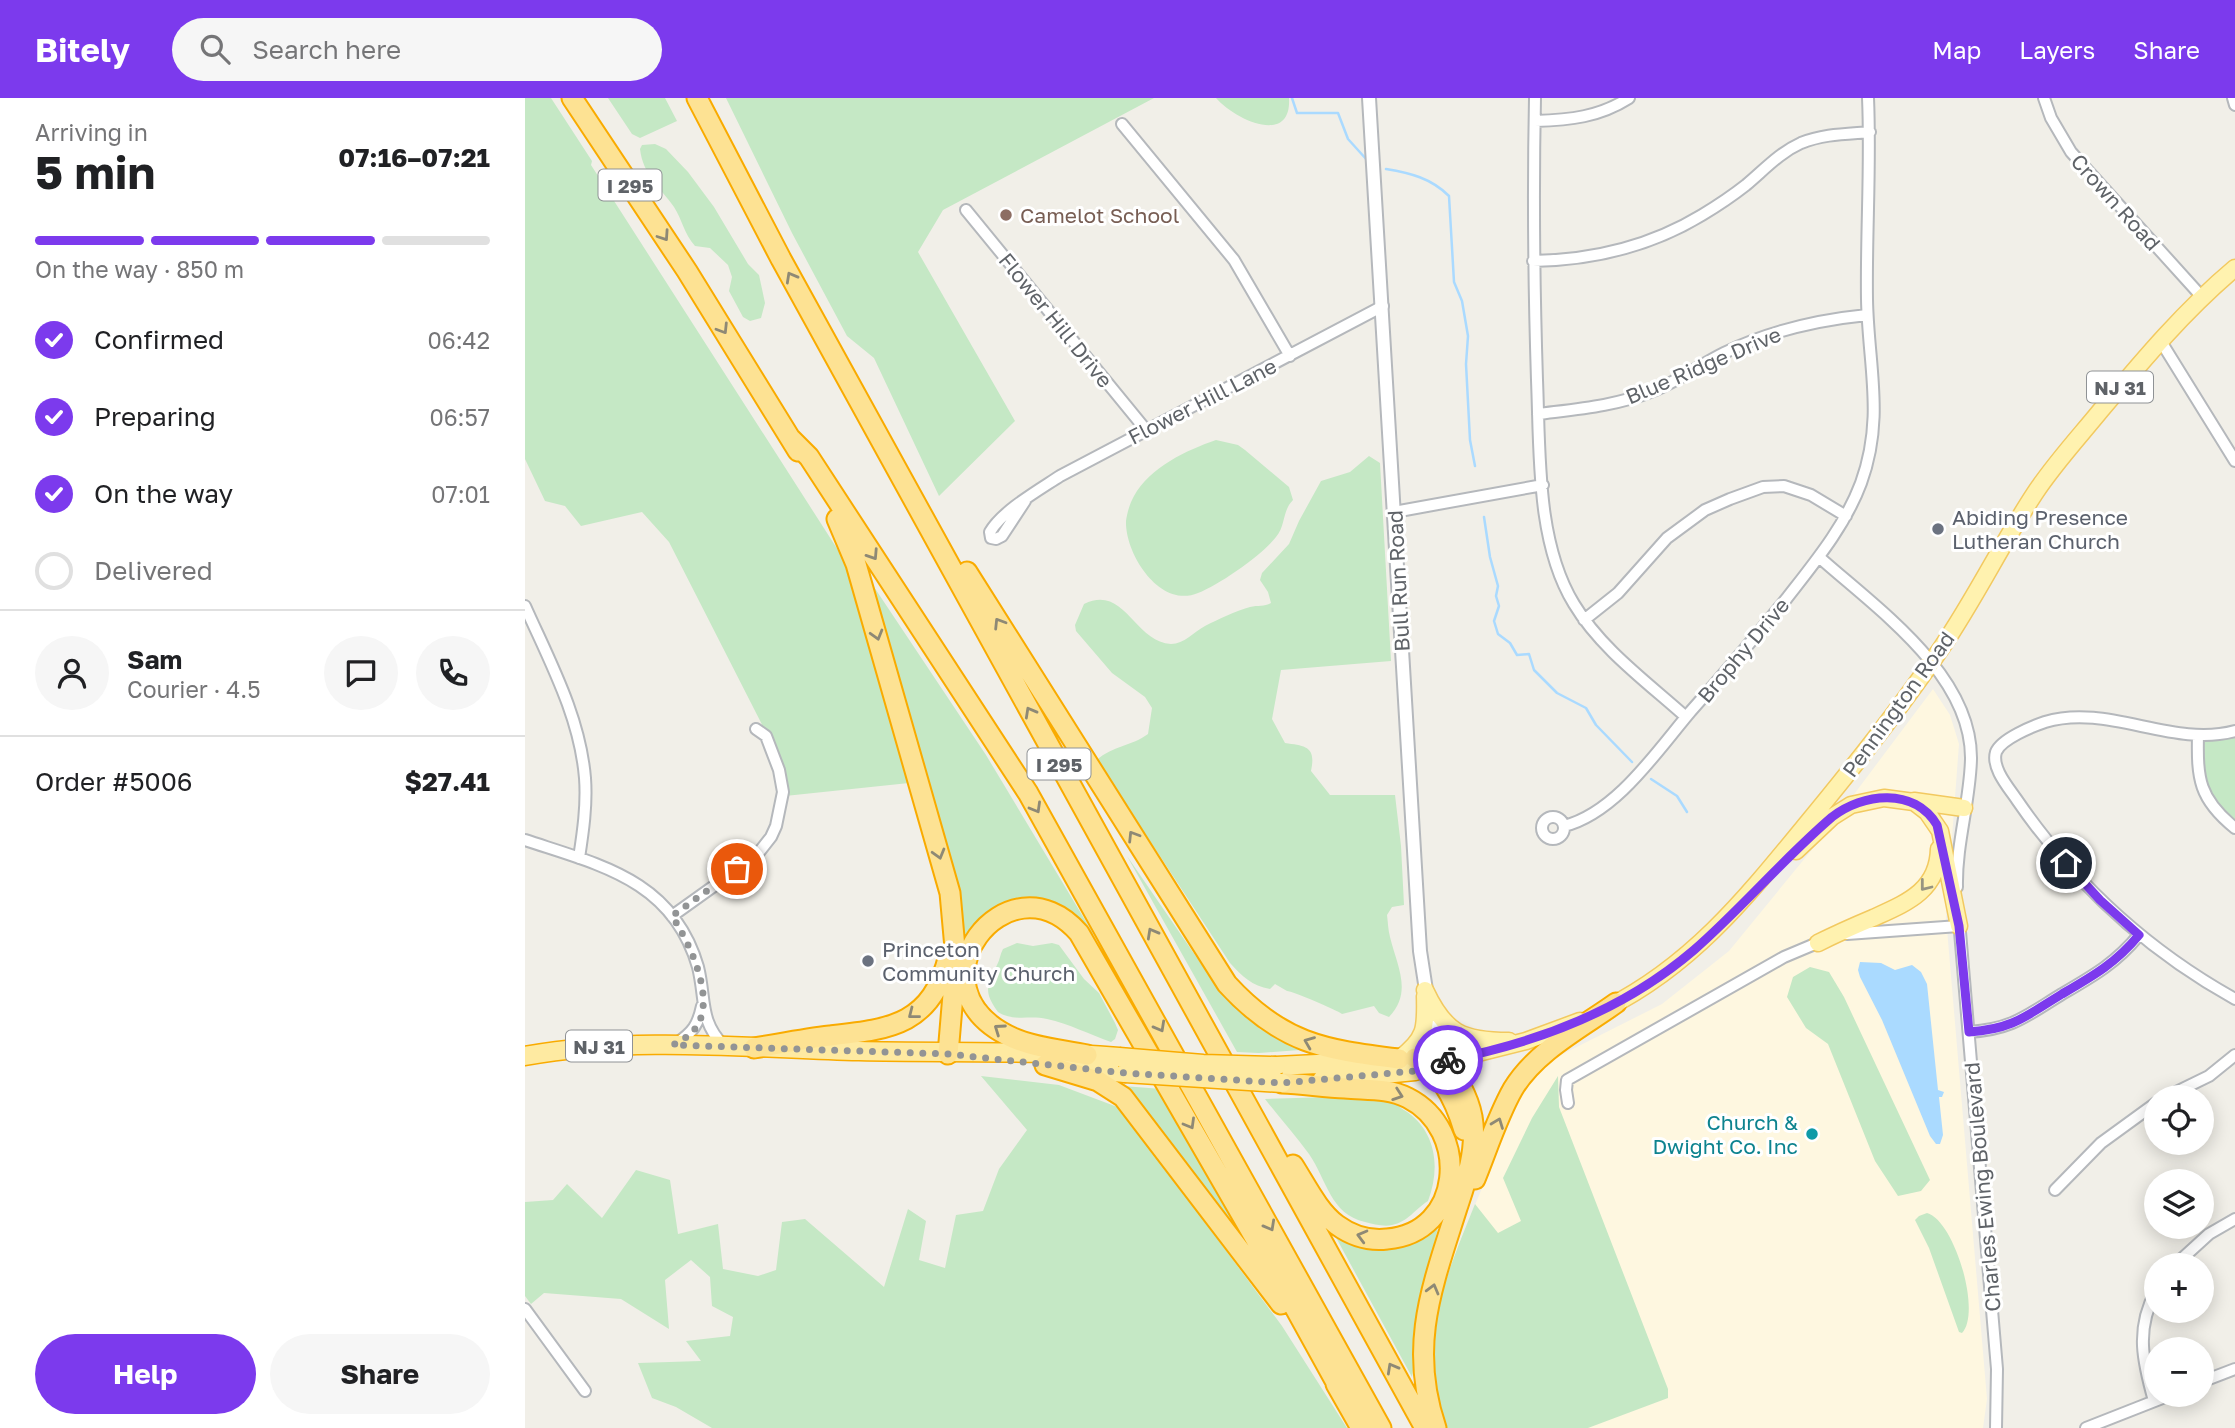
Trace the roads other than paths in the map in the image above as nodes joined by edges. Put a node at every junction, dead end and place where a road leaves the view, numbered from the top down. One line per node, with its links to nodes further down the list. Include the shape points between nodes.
1 (572, 98): 24 (highway, I 295, one-way to 24)
2 (697, 98): 19 (highway, I 295, one-way to 2)
3 (1369, 98): 17 (street, Bull Run Road)
4 (1535, 98): 10 (street, Brophy Drive)
5 (1629, 98): 10 (street, via 1585,118)
6 (1868, 98): 12 (street, Brophy Drive)
7 (2044, 98): 16 (street, Crown Road, via 2071,152)
8 (2233, 98): 9 (street)
9 (2235, 105)
10 (1535, 121): 14 (street, Brophy Drive)
11 (1122, 124): 21 (street, via 1234,260)
12 (1870, 132): 14 (street, via 1802,143 1773,160 1724,201 1652,239 1597,255); 18 (street, Brophy Drive)
13 (966, 210): 23 (street, Flower Hill Drive)
14 (1533, 261): 22 (street, Brophy Drive)
15 (2235, 268): 16 (main road, Pennington Road / NJ 31)
16 (2202, 297): 20 (main road, Pennington Road / NJ 31)
17 (1383, 306): 21 (street, Flower Hill Lane); 28 (street, Bull Run Road)
18 (1867, 315): 22 (street, Blue Ridge Drive, via 1767,335 1630,399); 29 (street, Brophy Drive, via 1874,423 1867,463)
19 (813, 318): 50 (highway, I 295, one-way to 19); 64 (highway, one-way to 19, via 1342,1052 1304,1041 1268,1021 1227,984)
20 (2160, 340): 25 (street); 33 (main road, Pennington Road / NJ 31, via 2037,490)
21 (1290, 356): 23 (street, Flower Hill Lane)
22 (1538, 414): 26 (street, Brophy Drive)
23 (1146, 430): 27 (street, Flower Hill Lane, via 1060,476)
24 (791, 439): 44 (highway, one-way to 44, via 851,547); 84 (highway, I 295, one-way to 84, via 809,457 1028,793)
25 (2235, 461)
26 (1543, 485): 28 (street); 32 (street, Brophy Drive, via 1551,549)
27 (1025, 501)
28 (1394, 512): 51 (street, Bull Run Road)
29 (1846, 516): 30 (street, Brophy Drive); 32 (street, via 1789,487 1763,487 1730,499 1705,510 1667,538 1618,593)
30 (1819, 557): 33 (street, Charles Ewing Boulevard, via 1914,642); 34 (street, Brophy Drive)
31 (525, 606): 43 (street, via 570,709 579,743 586,802)
32 (1584, 620): 34 (street, Brophy Drive)
33 (1931, 663): 39 (street, Charles Ewing Boulevard, via 1955,698 1968,734 1970,764); 45 (main road, Pennington Road / NJ 31)
34 (1686, 717): 40 (street, via 1616,797 1589,817)
35 (756, 729): 46 (street, via 766,736 783,787 771,837 755,856)
36 (2235, 731): 37 (street)
37 (2198, 735): 41 (street, via 2198,771 2205,795); 48 (street, via 2097,718 2064,718 2022,732 2002,744 1996,755 2001,774 2028,816 2086,886)
38 (1911, 802): 39 (main road); 45 (main road, via 1867,800 1836,813); 47 (main road, via 1932,816 1940,831); 49 (main road, one-way to 49, via 1930,819 1938,838 1938,863 1928,885 1906,904)
39 (1964, 808): 47 (street, Charles Ewing Boulevard, via 1957,878)
40 (1563, 826)
41 (2235, 828)
42 (525, 840): 43 (street)
43 (579, 858): 46 (street, via 632,880)
44 (953, 909): 59 (highway, one-way to 59, via 951,945 942,976 926,1003 909,1018 885,1029); 60 (highway, via 956,959)
45 (1736, 909): 54 (main road, Pennington Road / NJ 31, via 1678,963)
46 (672, 916): 53 (street, via 697,966)
47 (1959, 926): 49 (street, via 1854,933); 55 (street, Charles Ewing Boulevard)
48 (2139, 935): 52 (street); 55 (street, via 2110,966 2033,1014 2005,1027)
49 (1818, 943): 69 (street, via 1774,963 1567,1080)
50 (1176, 977): 67 (highway, one-way to 50, via 1384,1091 1423,1108 1441,1131 1450,1156 1446,1196 1437,1212 1415,1231 1391,1239 1360,1237 1335,1223 1314,1197); 85 (highway, I 295, one-way to 50)
51 (1425, 990): 56 (main road, via 1440,1018 1461,1033 1481,1040); 64 (main road, via 1426,1024 1418,1042); 64 (street, Bull Run Road, via 1435,1033)
52 (2235, 999)
53 (703, 1000): 57 (street, via 692,1033); 58 (street, via 707,1023)
54 (1616, 1003): 56 (main road, Pennington Road / NJ 31); 74 (highway, one-way to 54, via 1518,1083 1548,1052)
55 (1969, 1032): 87 (street, Charles Ewing Boulevard, via 1997,1369)
56 (1526, 1041): 64 (main road, Pennington Road / NJ 31)
57 (673, 1045): 58 (highway, Pennington Road / NJ 31); 63 (highway, Pennington Road / NJ 31, via 592,1046)
58 (725, 1047): 59 (highway, Pennington Road / NJ 31)
59 (754, 1048): 60 (highway, Pennington Road / NJ 31)
60 (948, 1054): 61 (highway, Pennington Road / NJ 31); 65 (highway, Pennington Road / NJ 31)
61 (1087, 1055): 66 (highway, Pennington Road / NJ 31); 81 (highway, one-way to 81, via 1016,1040 982,1016 969,995 965,968 972,945 989,922 1011,911 1035,909 1059,917 1079,933)
62 (2235, 1055): 68 (street)
63 (525, 1056)
64 (1422, 1062): 67 (highway, Pennington Road / NJ 31); 67 (highway, Pennington Road / NJ 31, via 1376,1076); 74 (highway, via 1460,1082 1472,1115 1468,1169)
65 (1045, 1065): 66 (highway, Pennington Road / NJ 31); 81 (highway, via 1098,1081 1133,1108 1275,1294)
66 (1122, 1065): 67 (highway, Pennington Road / NJ 31, bridge, via 1203,1065)
67 (1279, 1074)
68 (2191, 1085)
69 (1568, 1103)
70 (2144, 1112): 71 (street, via 2101,1143)
71 (2055, 1191)
72 (2235, 1219): 73 (street)
73 (2188, 1253)
74 (1443, 1254): 86 (highway, one-way to 74, via 1425,1386 1422,1346)
75 (525, 1309): 80 (street)
76 (2144, 1323): 77 (street)
77 (2144, 1366)
78 (2235, 1369): 79 (street)
79 (2214, 1377)
80 (585, 1391)
81 (1343, 1395): 83 (highway)
82 (2144, 1405): 88 (street)
83 (1361, 1428)
84 (1381, 1428)
85 (1425, 1428)
86 (1436, 1428)
87 (1996, 1428)
88 (2087, 1428)

